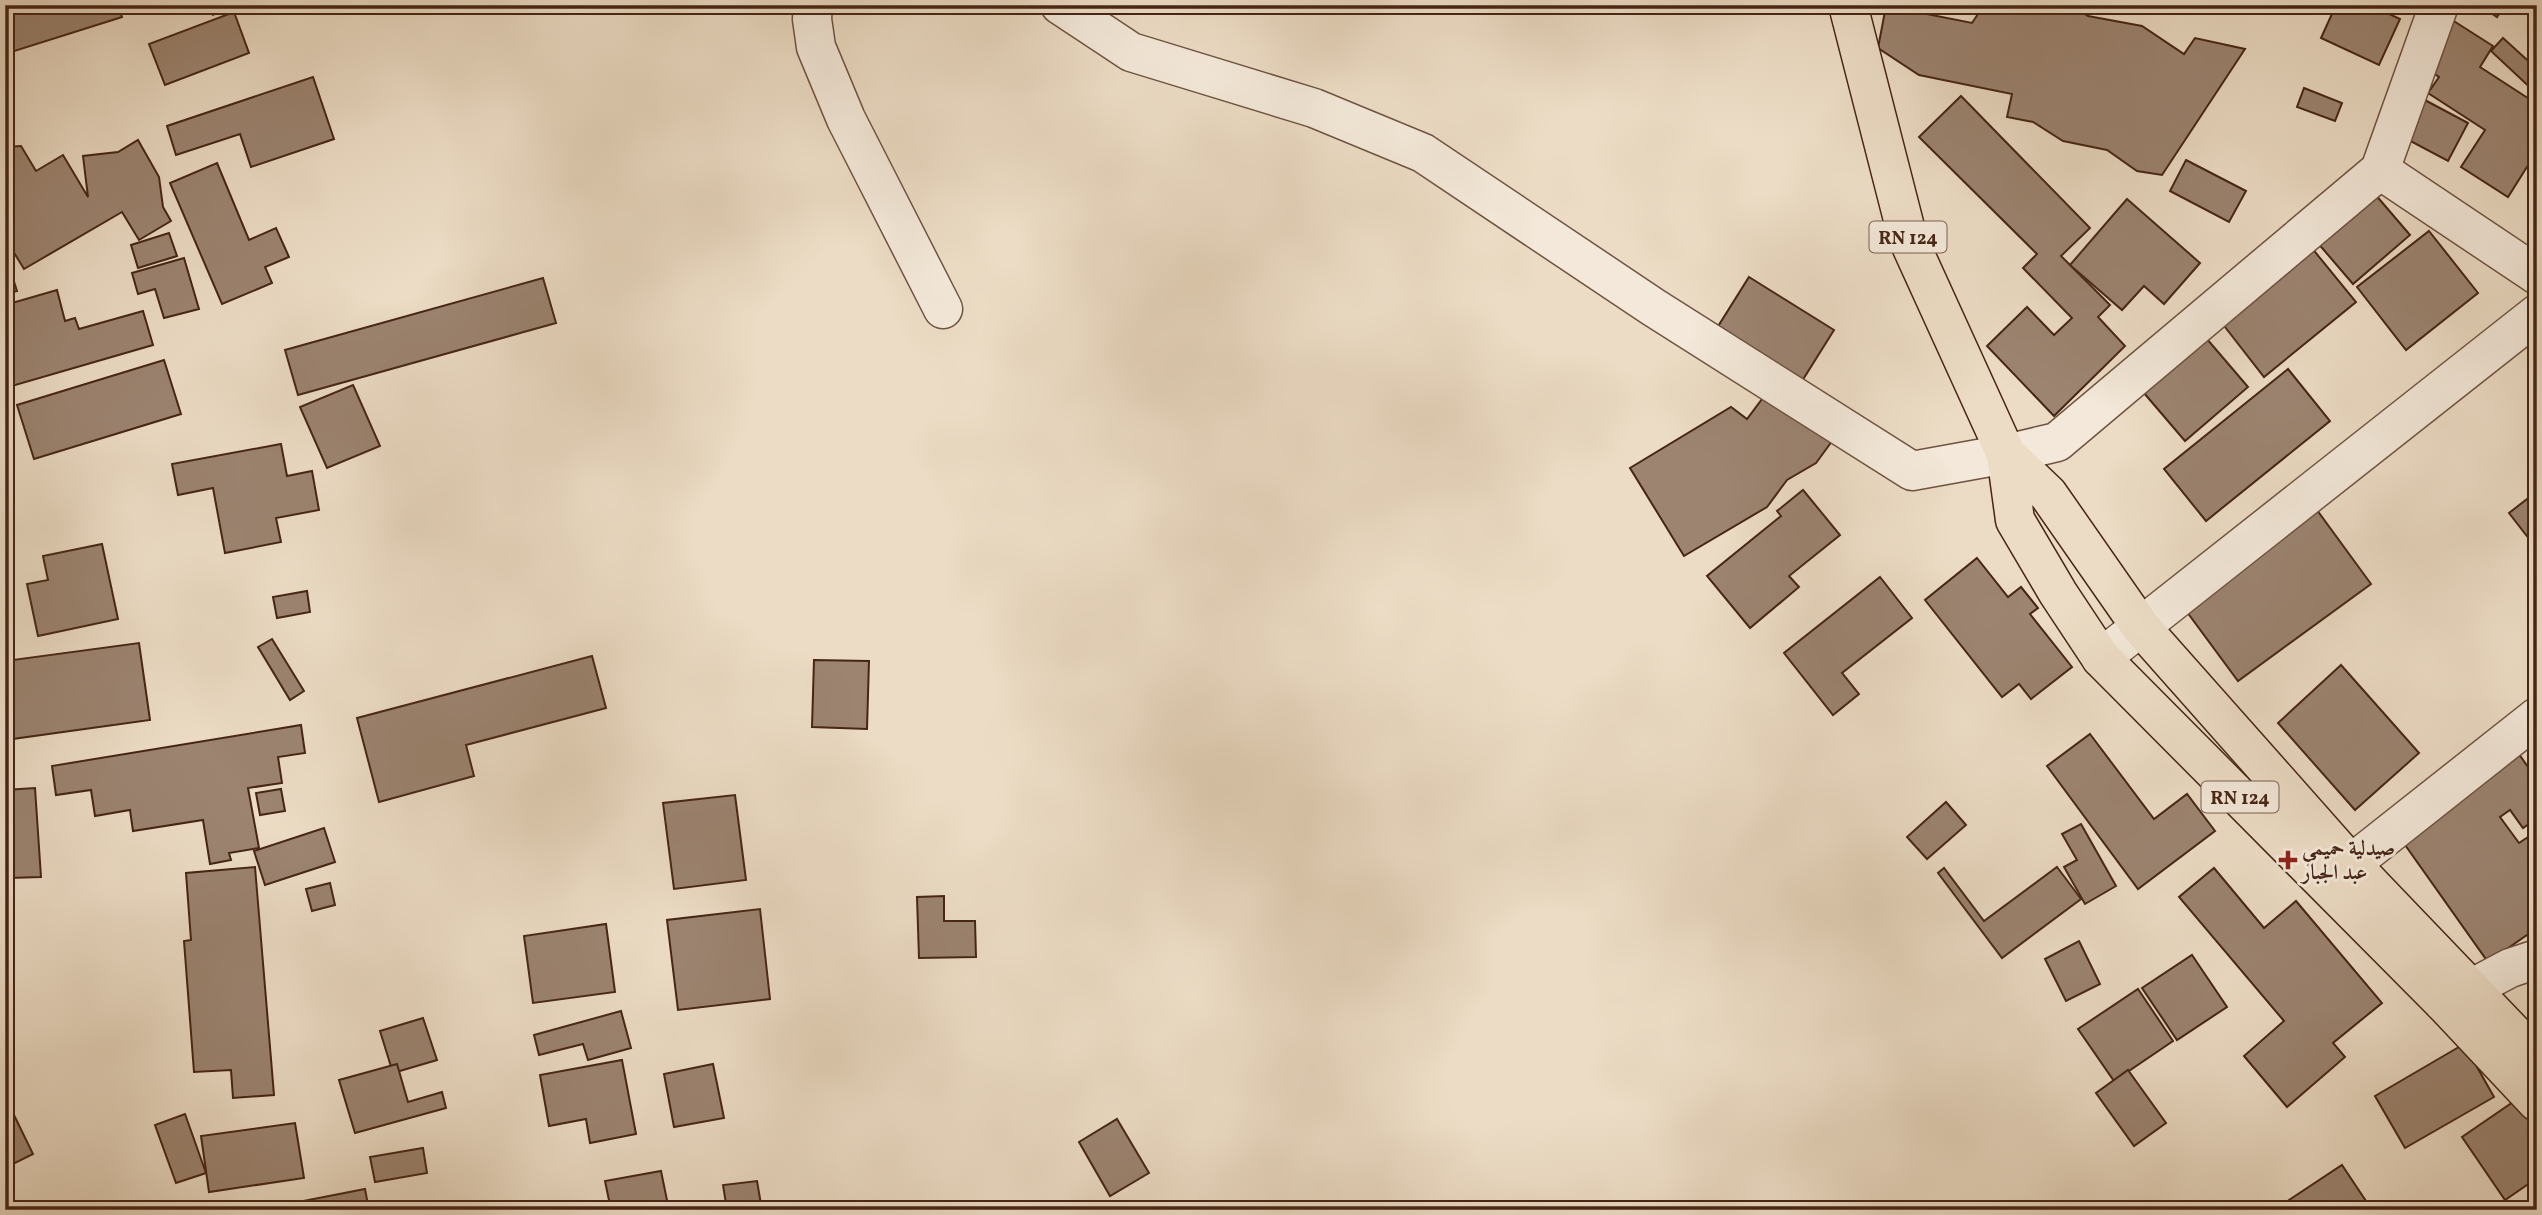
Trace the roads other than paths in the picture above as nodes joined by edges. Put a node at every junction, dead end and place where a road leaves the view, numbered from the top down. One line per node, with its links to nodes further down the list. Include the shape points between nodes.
1 (813, 5): 7 (street, via 816,47 846,119)
2 (1060, 5): 9 (street, via 1130,52 1314,108 1423,153 1653,307 1912,471)
3 (1847, 5): 9 (main road, RN 124, via 1908,239)
4 (2439, 5): 5 (street)
5 (2381, 170): 6 (street); 9 (street, via 2057,442)
6 (2536, 272)
7 (943, 309)
8 (2537, 314): 10 (street)
9 (2006, 454): 10 (main road, RN 124, via 2049,494); 11 (main road, RN 124, via 2015,520)
10 (2140, 626): 11 (street); 13 (main road, RN 124)
11 (2101, 658): 15 (main road, RN 124)
12 (2537, 718): 13 (street)
13 (2351, 863): 15 (main road, RN 124)
14 (2537, 959): 15 (street)
15 (2457, 996): 16 (main road, RN 124); 17 (main road, RN 124)
16 (2537, 1058)
17 (2537, 1102)

